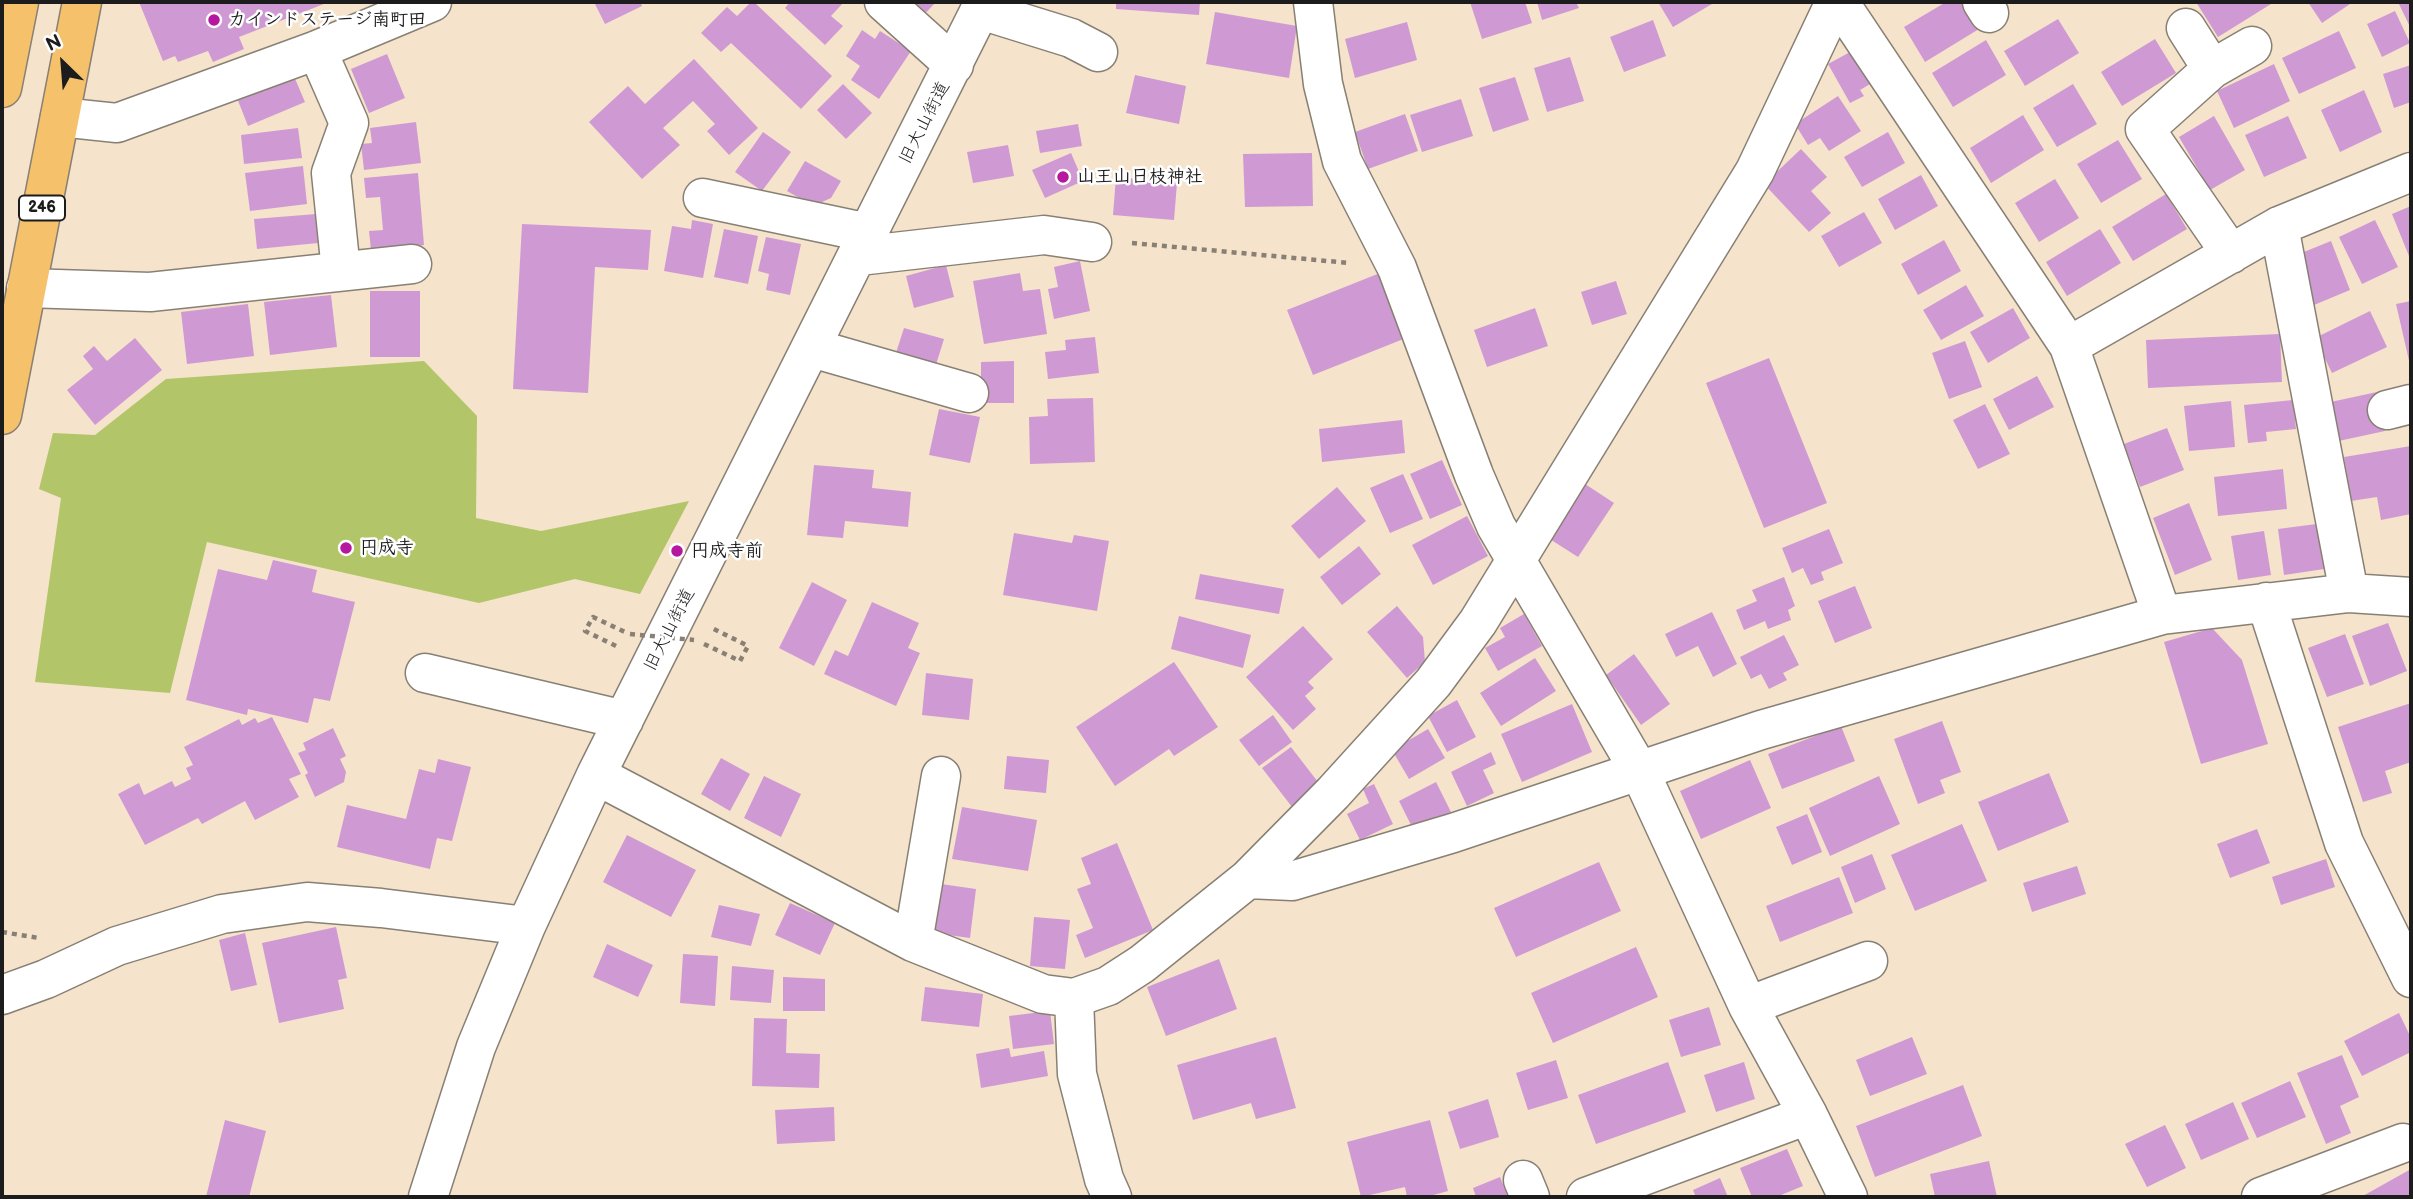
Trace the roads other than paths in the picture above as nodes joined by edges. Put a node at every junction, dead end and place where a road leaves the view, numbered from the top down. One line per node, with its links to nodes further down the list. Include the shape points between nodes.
1 (19, 2): 14 (highway)
2 (82, 2): 15 (highway, 246)
3 (432, 2): 10 (street)
4 (884, 2): 12 (street)
5 (1313, 2): 29 (street, via 1323,84 1342,161 1397,268 1474,475)
6 (1837, 2): 25 (street); 29 (street, via 1755,171)
7 (982, 6): 11 (street); 12 (street, 旧大山街道)
8 (2186, 28): 13 (street)
9 (2252, 46): 13 (street)
10 (317, 50): 15 (street, via 117,123); 23 (street, via 349,123 331,173)
11 (1098, 52)
12 (954, 65): 20 (street, 旧大山街道)
13 (2212, 69): 21 (street, via 2146,129)
14 (2, 88)
15 (60, 117): 24 (highway, 246)
16 (2411, 172): 18 (street)
17 (703, 198): 20 (street)
18 (2278, 226): 21 (street); 30 (street)
19 (1092, 242): 20 (street, via 1044,235)
20 (864, 245): 26 (street, 旧大山街道)
21 (2231, 254): 25 (street)
22 (412, 264): 23 (street)
23 (341, 271): 24 (street, via 150,292)
24 (26, 288): 28 (highway, 246)
25 (2068, 346): 33 (street)
26 (812, 348): 27 (street); 35 (street, 旧大山街道)
27 (969, 393)
28 (2, 415)
29 (1516, 559): 36 (street); 39 (street, via 1478,622 1433,682)
30 (2349, 593): 31 (street); 32 (street)
31 (2411, 597)
32 (2266, 602): 33 (street); 43 (street, via 2344,843)
33 (2162, 615): 36 (street, via 1774,726)
34 (425, 673): 35 (street)
35 (624, 720): 37 (street, 旧大山街道)
36 (1640, 772): 39 (street, via 1292,881); 46 (street)
37 (596, 775): 40 (street, 旧大山街道); 41 (street)
38 (941, 776): 41 (street)
39 (1248, 879): 45 (street, via 1142,964 1108,986)
40 (526, 926): 44 (street, via 307,902 222,914 117,946); 50 (street, 旧大山街道, via 476,1047)
41 (913, 942): 45 (street, via 1043,994)
42 (1868, 961): 46 (street)
43 (2411, 978)
44 (2, 995)
45 (1073, 998): 51 (street, via 1077,1074)
46 (1748, 1006): 47 (street)
47 (1808, 1115): 52 (street); 53 (street)
48 (2403, 1143): 49 (street)
49 (2322, 1187): 54 (street)
50 (428, 1197)
51 (1112, 1197)
52 (1586, 1197)
53 (1848, 1197)
54 (2261, 1197)

